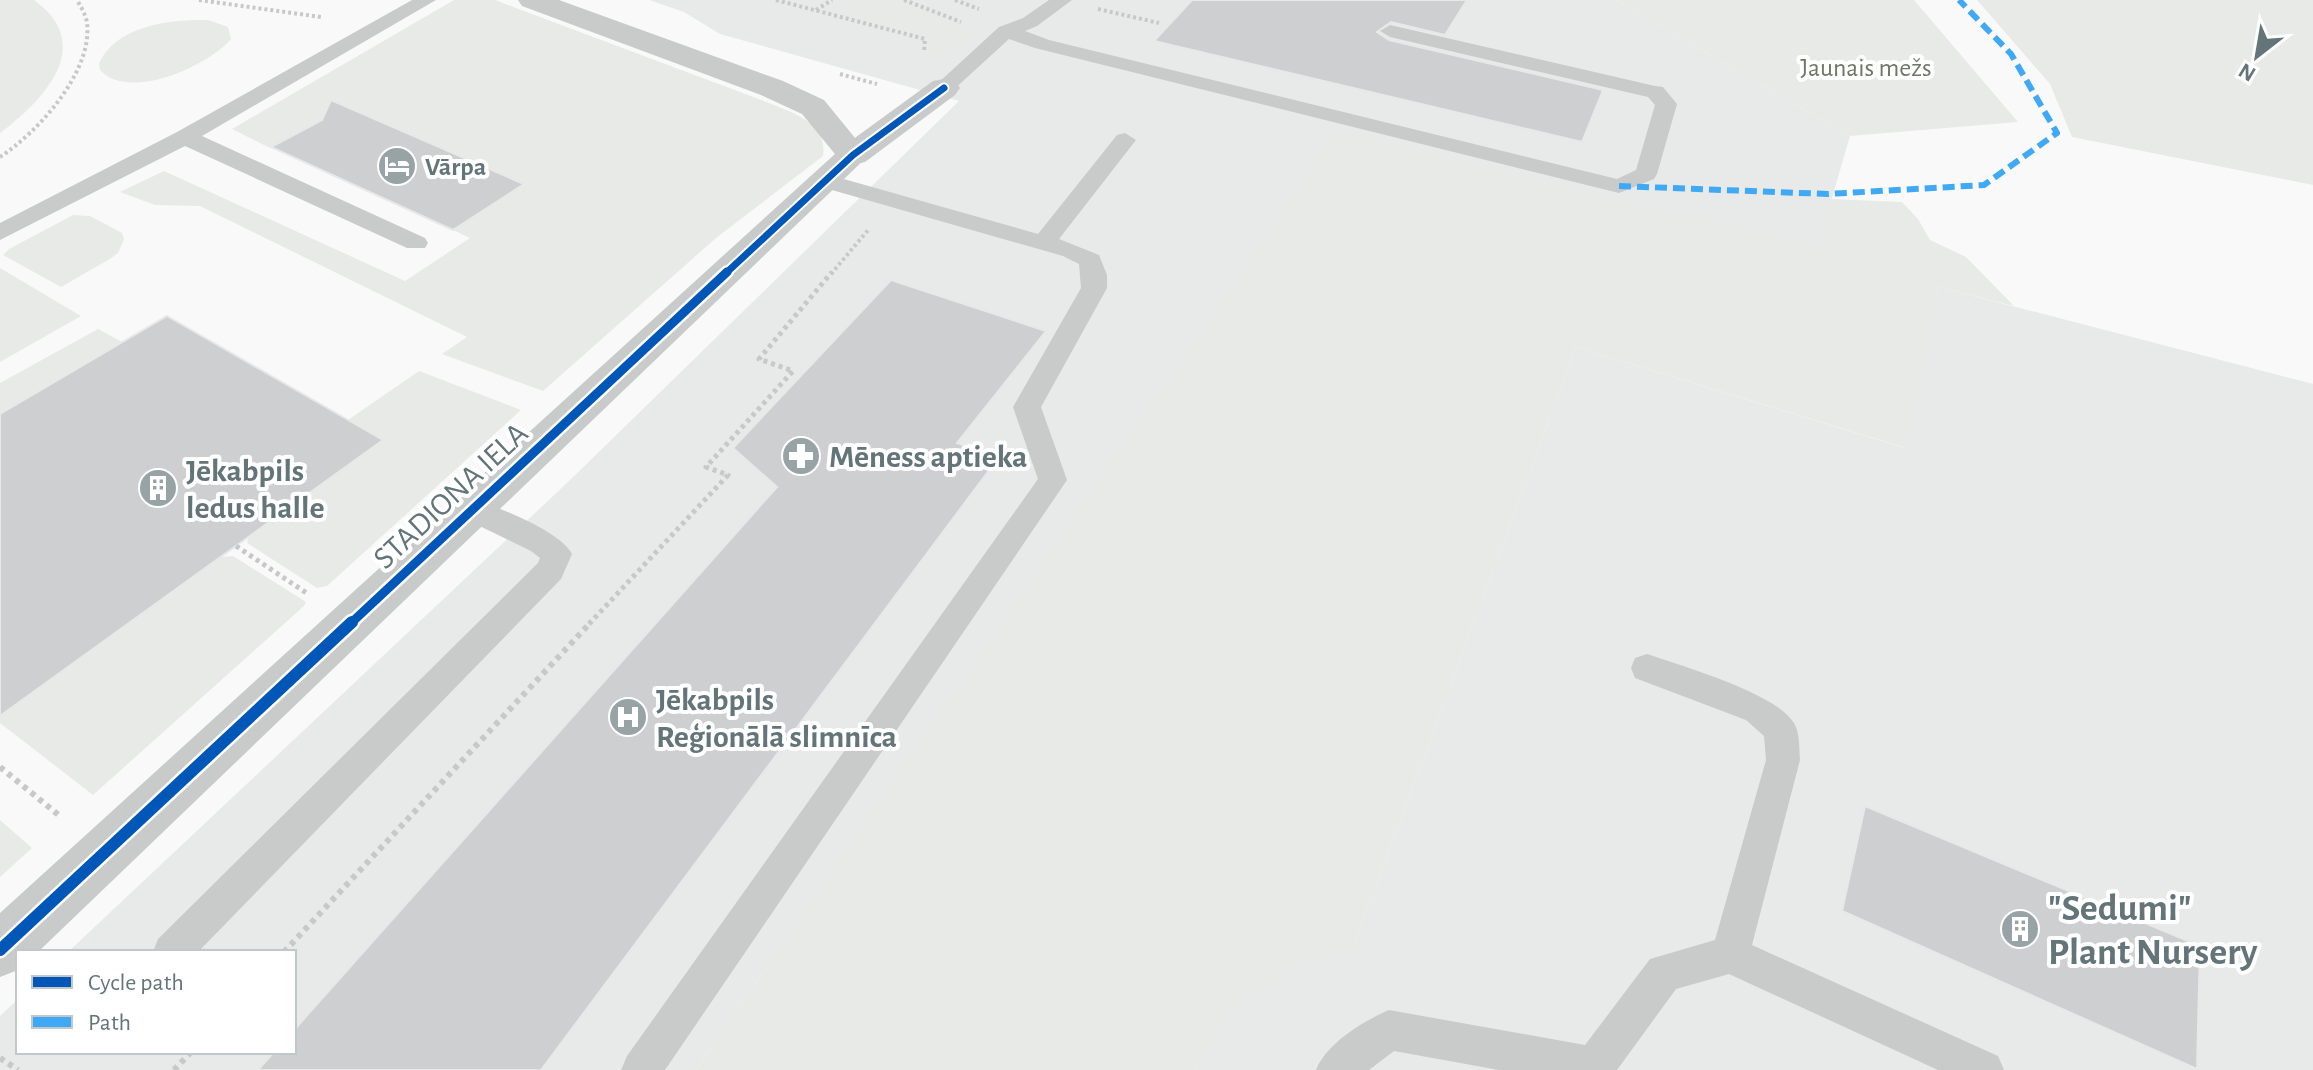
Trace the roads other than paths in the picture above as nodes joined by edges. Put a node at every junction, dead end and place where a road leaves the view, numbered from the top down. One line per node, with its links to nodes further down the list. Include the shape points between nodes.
1 (426, 0): 7 (lane)
2 (532, 0): 9 (street, via 813,107)
3 (1062, 0): 4 (lane)
4 (1006, 31): 5 (lane, via 1619,186 1646,174 1666,104 1655,92); 6 (lane)
5 (1390, 31)
6 (936, 94): 9 (street, STADIONA IELA)
7 (185, 137): 10 (lane); 12 (lane)
8 (1125, 140): 11 (lane)
9 (840, 168): 11 (lane, via 884,199); 13 (street, STADIONA IELA)
10 (0, 233)
11 (1044, 242): 19 (lane, via 1090,260 1095,275 1094,288 1027,407 1053,480)
12 (416, 243)
13 (473, 510): 15 (street, STADIONA IELA); 16 (lane, via 557,554 550,570)
14 (1647, 668): 17 (lane, via 1758,710 1780,730 1783,760)
15 (20, 945)
16 (174, 950)
17 (1730, 955): 18 (lane, via 1664,973); 21 (lane)
18 (1597, 1069): 20 (lane, via 1389,1030)
19 (641, 1070)
20 (1336, 1070)
21 (1984, 1070)

